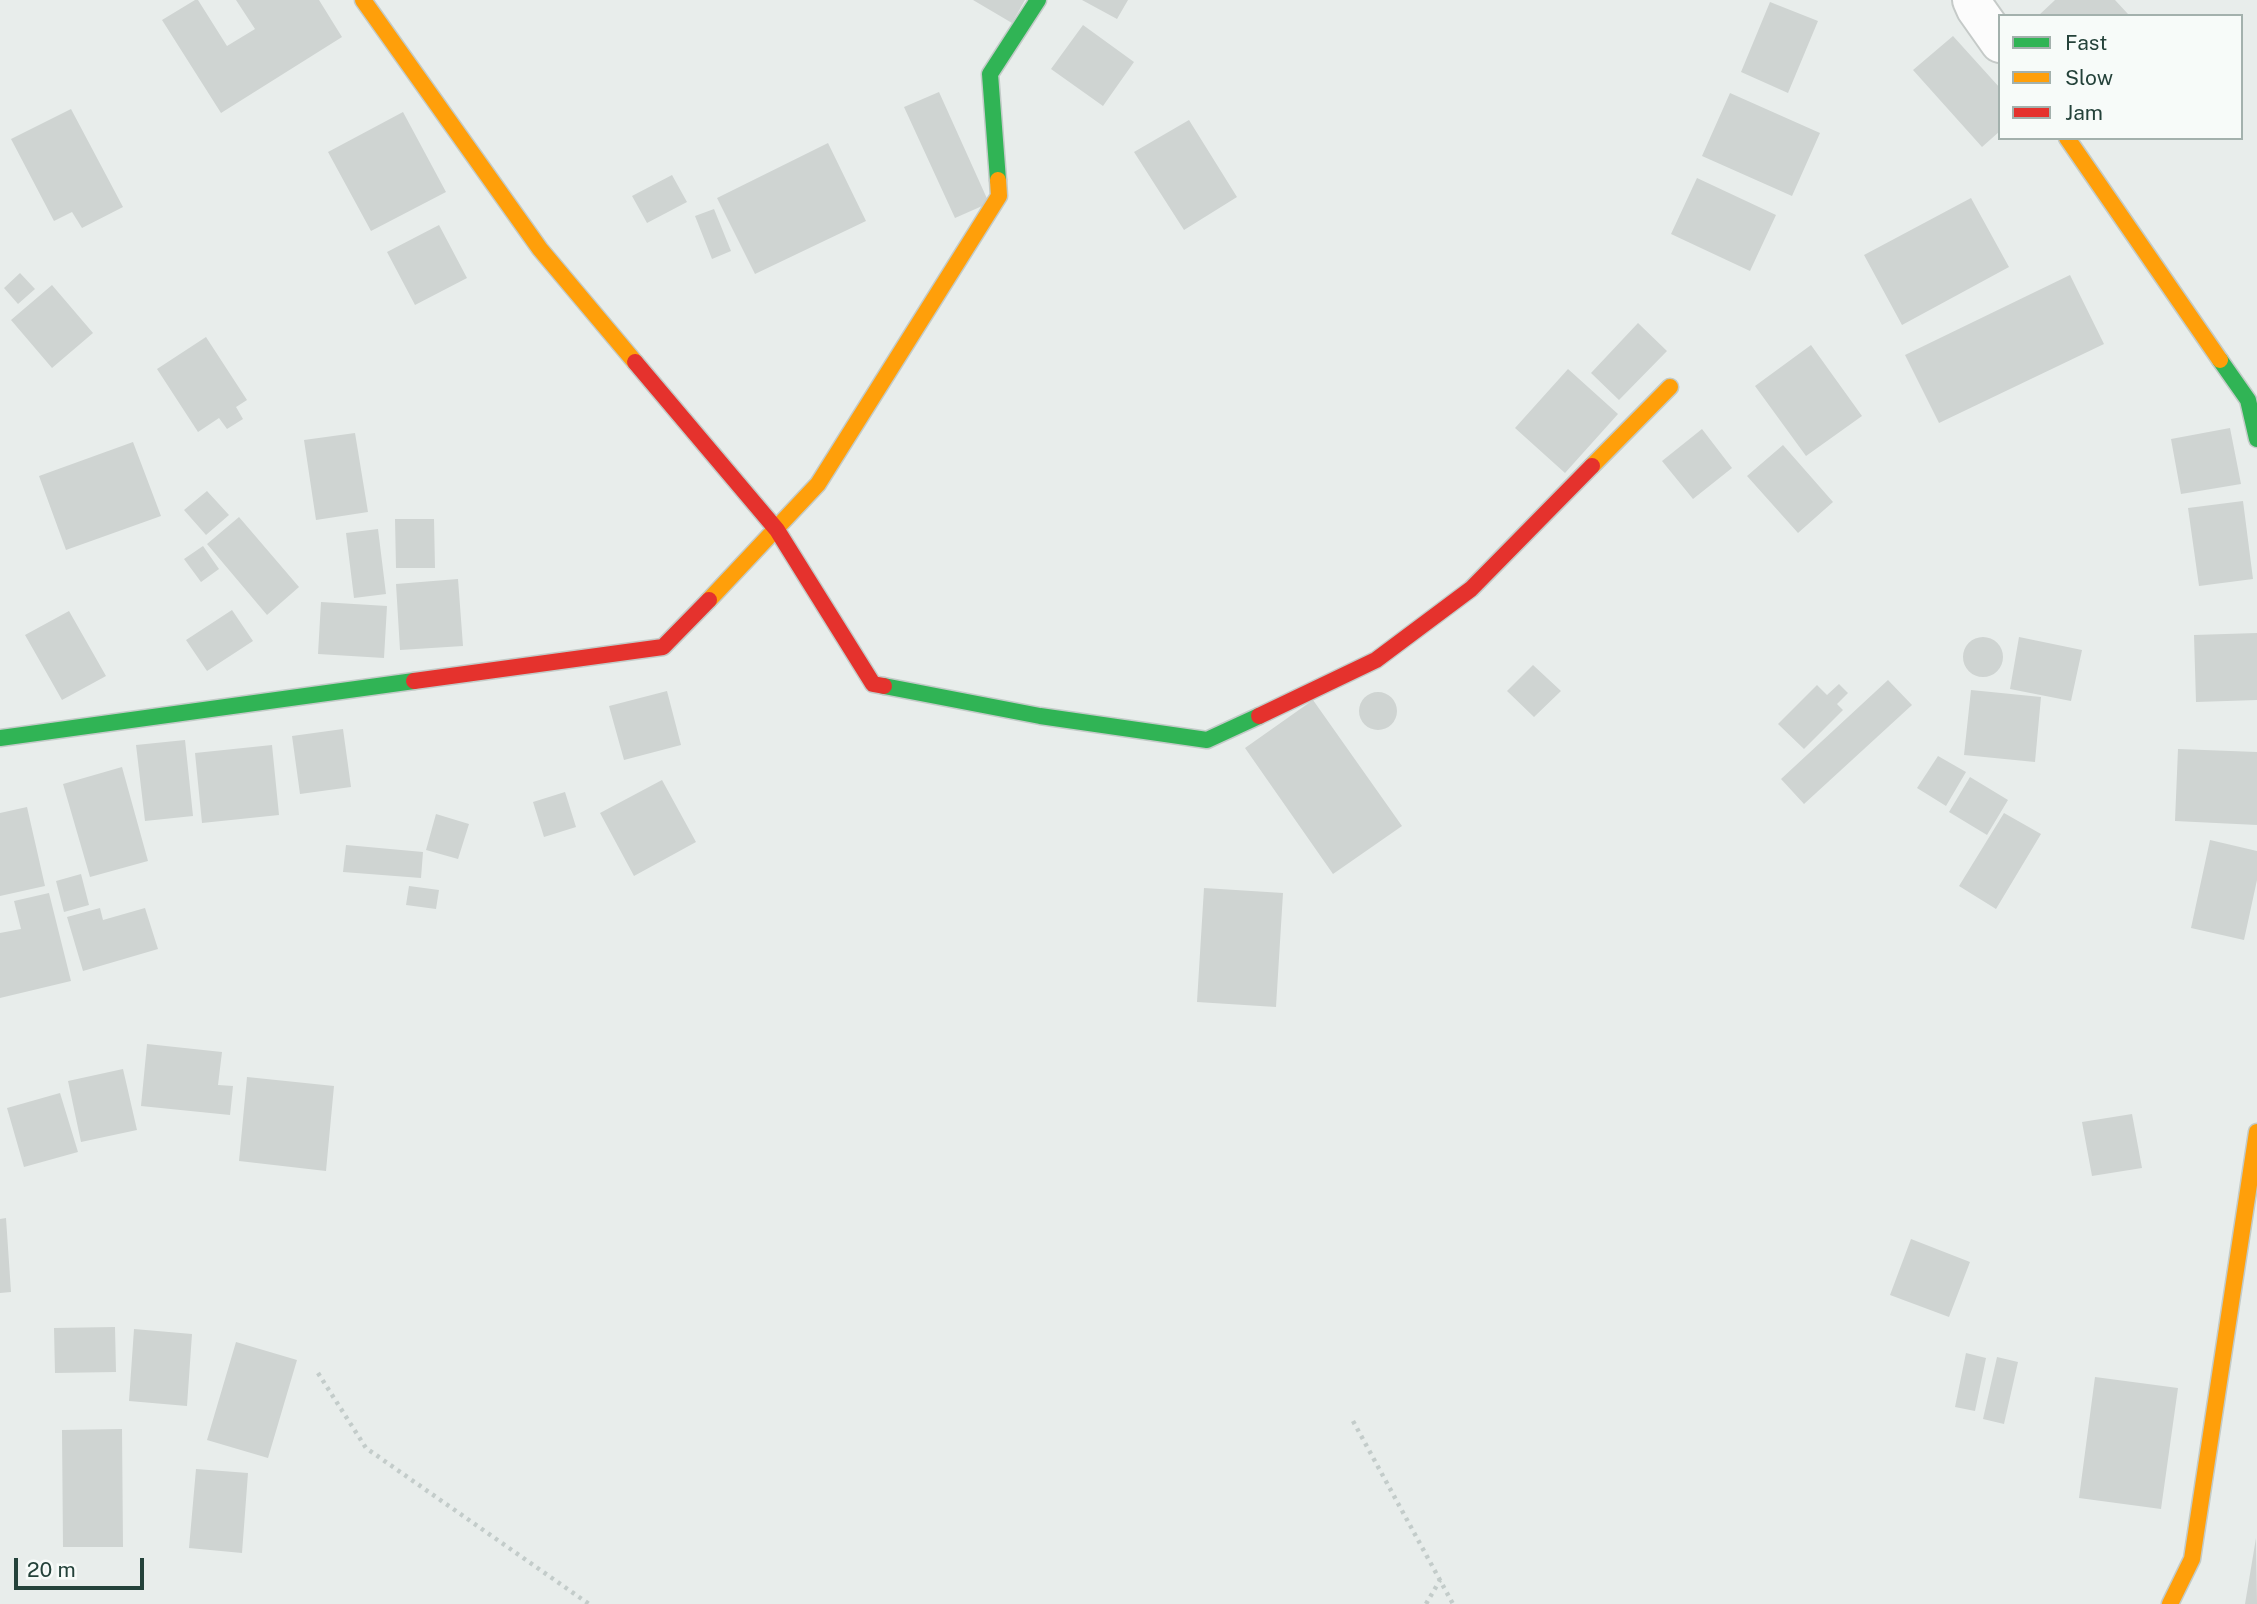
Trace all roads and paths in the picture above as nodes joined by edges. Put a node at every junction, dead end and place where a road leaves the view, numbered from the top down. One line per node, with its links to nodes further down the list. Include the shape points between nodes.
1 (363, 0): 8 (street, via 540,249)
2 (1038, 0): 8 (street, via 990,74 999,195 818,484)
3 (1972, 0): 4 (street)
4 (1998, 40)
5 (2068, 140): 7 (street, via 2248,400)
6 (1670, 387): 8 (street, via 1471,589 1376,660 1207,740 1040,716 873,684)
7 (2257, 439)
8 (777, 530): 9 (street, via 663,648)
9 (0, 738)
10 (2257, 1132): 17 (street, via 2192,1559)
11 (318, 1373): 14 (path, via 366,1448)
12 (1353, 1421): 13 (path)
13 (1441, 1579): 15 (path); 16 (path)
14 (589, 1604)
15 (1426, 1604)
16 (1453, 1604)
17 (2170, 1604)

